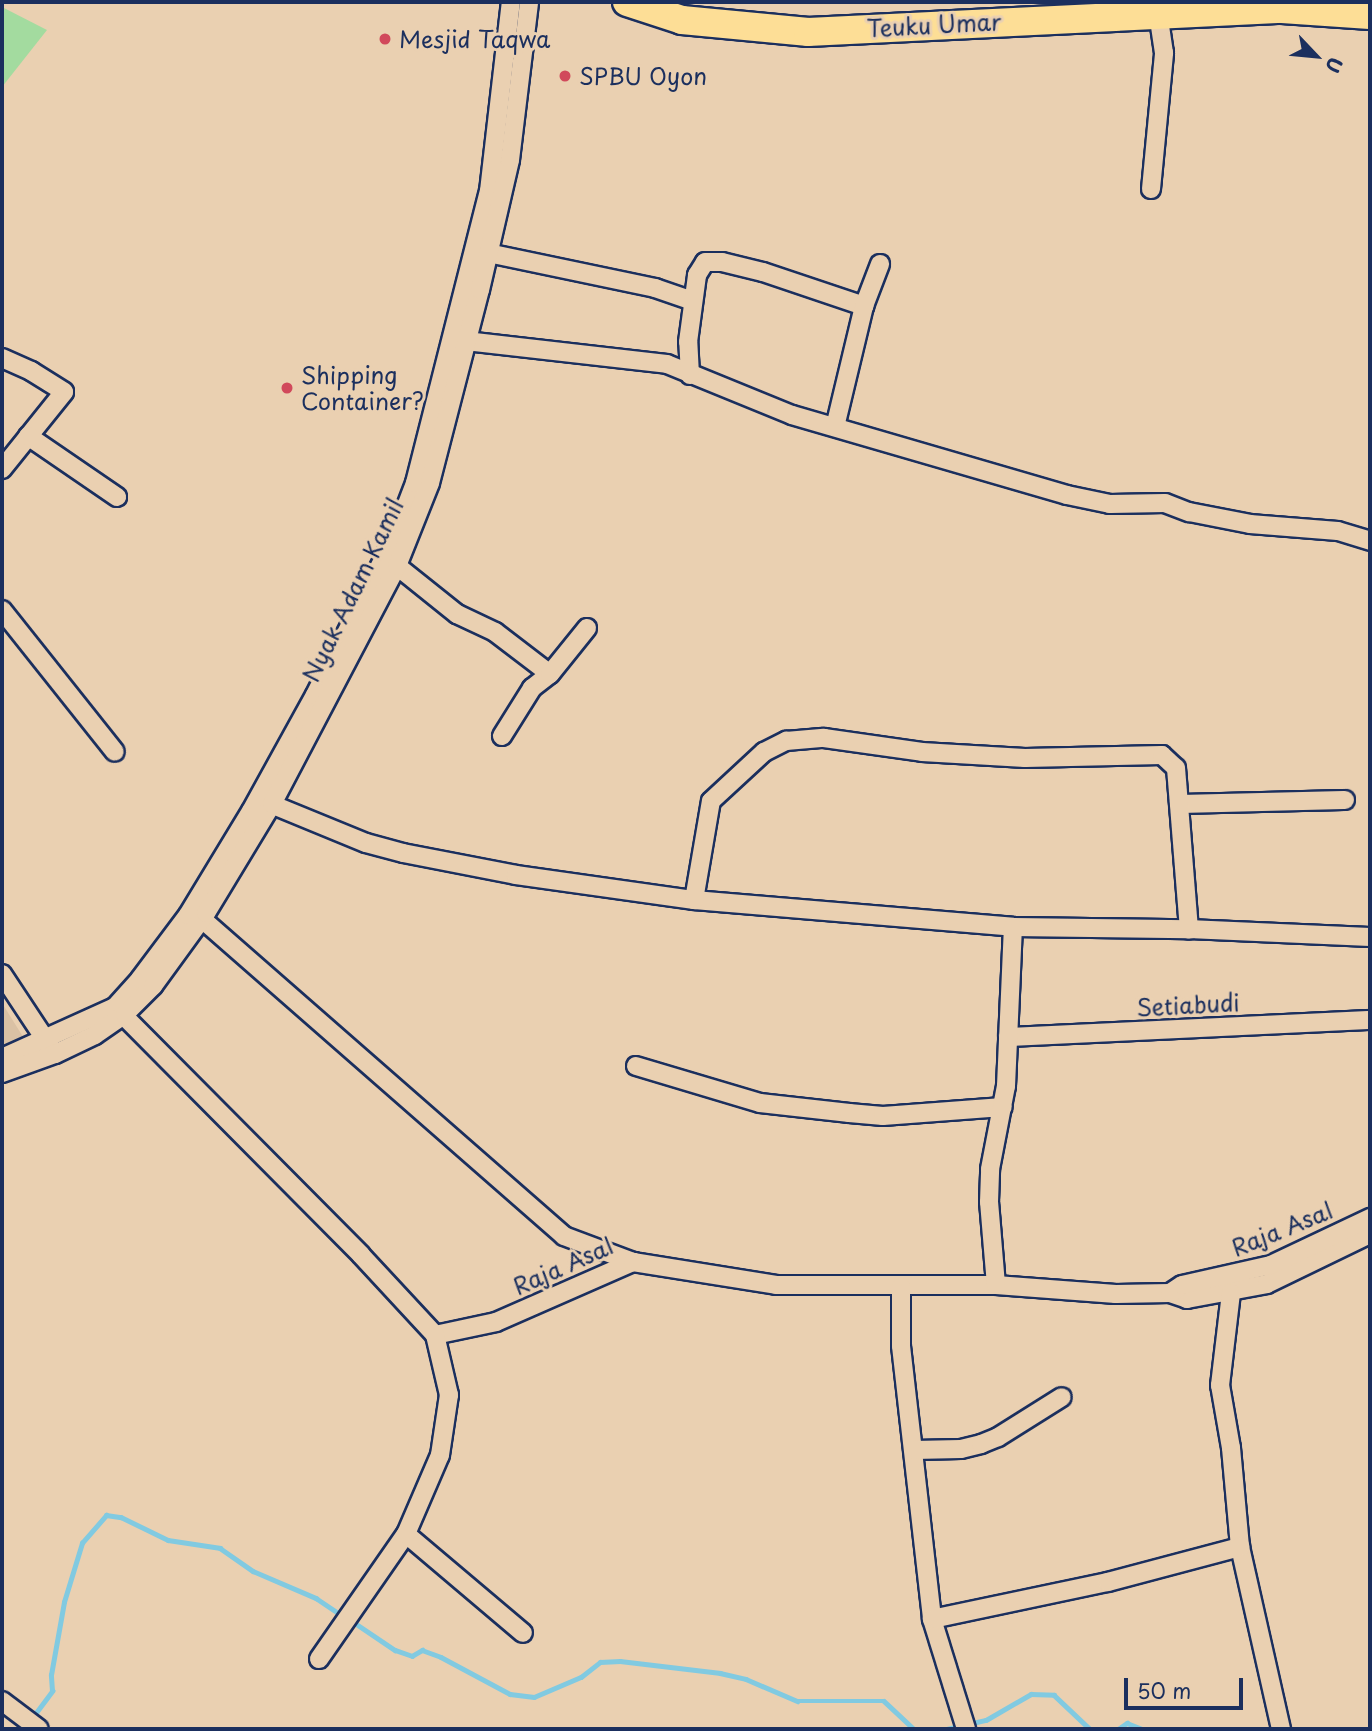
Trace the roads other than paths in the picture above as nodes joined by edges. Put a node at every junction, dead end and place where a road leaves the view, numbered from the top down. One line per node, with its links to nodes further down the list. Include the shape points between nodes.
1 (511, 2): 13 (street, via 495,158)
2 (529, 2): 9 (street, Nyak Adam Kamil, via 510,160)
3 (627, 2): 6 (highway, Teuku Umar, via 682,20 808,32)
4 (679, 2): 5 (highway, Teuku Umar, via 808,16)
5 (1063, 2)
6 (1158, 13): 7 (highway, Teuku Umar, via 1282,9); 8 (street, via 1164,52)
7 (1370, 15)
8 (1151, 189)
9 (488, 253): 11 (street, via 655,288); 13 (street, Nyak Adam Kamil)
10 (880, 264): 12 (street)
11 (694, 301): 12 (street, via 701,265 713,261 763,272); 15 (street, via 688,342)
12 (864, 306): 16 (street)
13 (460, 340): 15 (street, via 667,364); 21 (street, Nyak Adam Kamil, via 430,483); 28 (street, via 394,538)
14 (2, 358): 17 (street, via 64,392)
15 (690, 374): 16 (street)
16 (835, 427): 20 (street, via 1067,495 1110,504 1165,503 1250,524 1338,531)
17 (28, 436): 18 (street); 19 (street)
18 (2, 469)
19 (117, 497)
20 (1370, 541)
21 (397, 566): 24 (street, via 457,614 495,632); 28 (street, Nyak Adam Kamil)
22 (2, 610): 26 (street)
23 (587, 628): 24 (street)
24 (550, 674): 25 (street, via 532,688)
25 (502, 736)
26 (115, 752)
27 (1345, 800): 29 (street)
28 (265, 801): 30 (street, via 366,843 416,856); 31 (street, Nyak Adam Kamil); 35 (street, via 188,915)
29 (1180, 804): 30 (street, via 1176,768 1162,755 1025,758 922,752 824,738 786,741 764,752 711,801); 33 (street)
30 (694, 900): 32 (street)
31 (202, 919): 35 (street, Nyak Adam Kamil); 47 (street, via 564,1236)
32 (1013, 927): 33 (street); 39 (street)
33 (1189, 929): 34 (street)
34 (1370, 937)
35 (170, 952): 37 (street, Nyak Adam Kamil, via 153,986)
36 (2, 974): 40 (street)
37 (120, 1011): 40 (street, Nyak Adam Kamil, via 95,1035); 52 (street)
38 (1370, 1020): 39 (street, Setiabudi)
39 (1008, 1037): 44 (street)
40 (50, 1047): 41 (street); 43 (street, Nyak Adam Kamil)
41 (2, 1058)
42 (636, 1066): 44 (street, via 760,1103 836,1112 883,1116)
43 (2, 1073)
44 (1003, 1107): 48 (street, via 990,1169)
45 (1370, 1218): 50 (street, Raja Asal, via 1271,1265 1182,1285)
46 (1370, 1234): 51 (street, Raja Asal, via 1279,1280)
47 (633, 1262): 49 (street, Raja Asal, via 776,1285); 52 (street, Raja Asal, via 496,1322)
48 (996, 1285): 49 (street, Raja Asal); 50 (street, Raja Asal)
49 (901, 1287): 54 (street, via 901,1346)
50 (1170, 1293): 51 (street, Raja Asal, via 1187,1298)
51 (1231, 1293): 56 (street, via 1220,1385)
52 (435, 1335): 55 (street, via 449,1395 445,1437)
53 (1062, 1397): 54 (street, via 981,1444)
54 (914, 1450): 57 (street)
55 (406, 1534): 58 (street); 59 (street)
56 (1240, 1547): 57 (street, via 1108,1582); 62 (street)
57 (932, 1619): 61 (street)
58 (523, 1633)
59 (319, 1659)
60 (5, 1702): 63 (street)
61 (963, 1721)
62 (1280, 1725)
63 (38, 1728)

